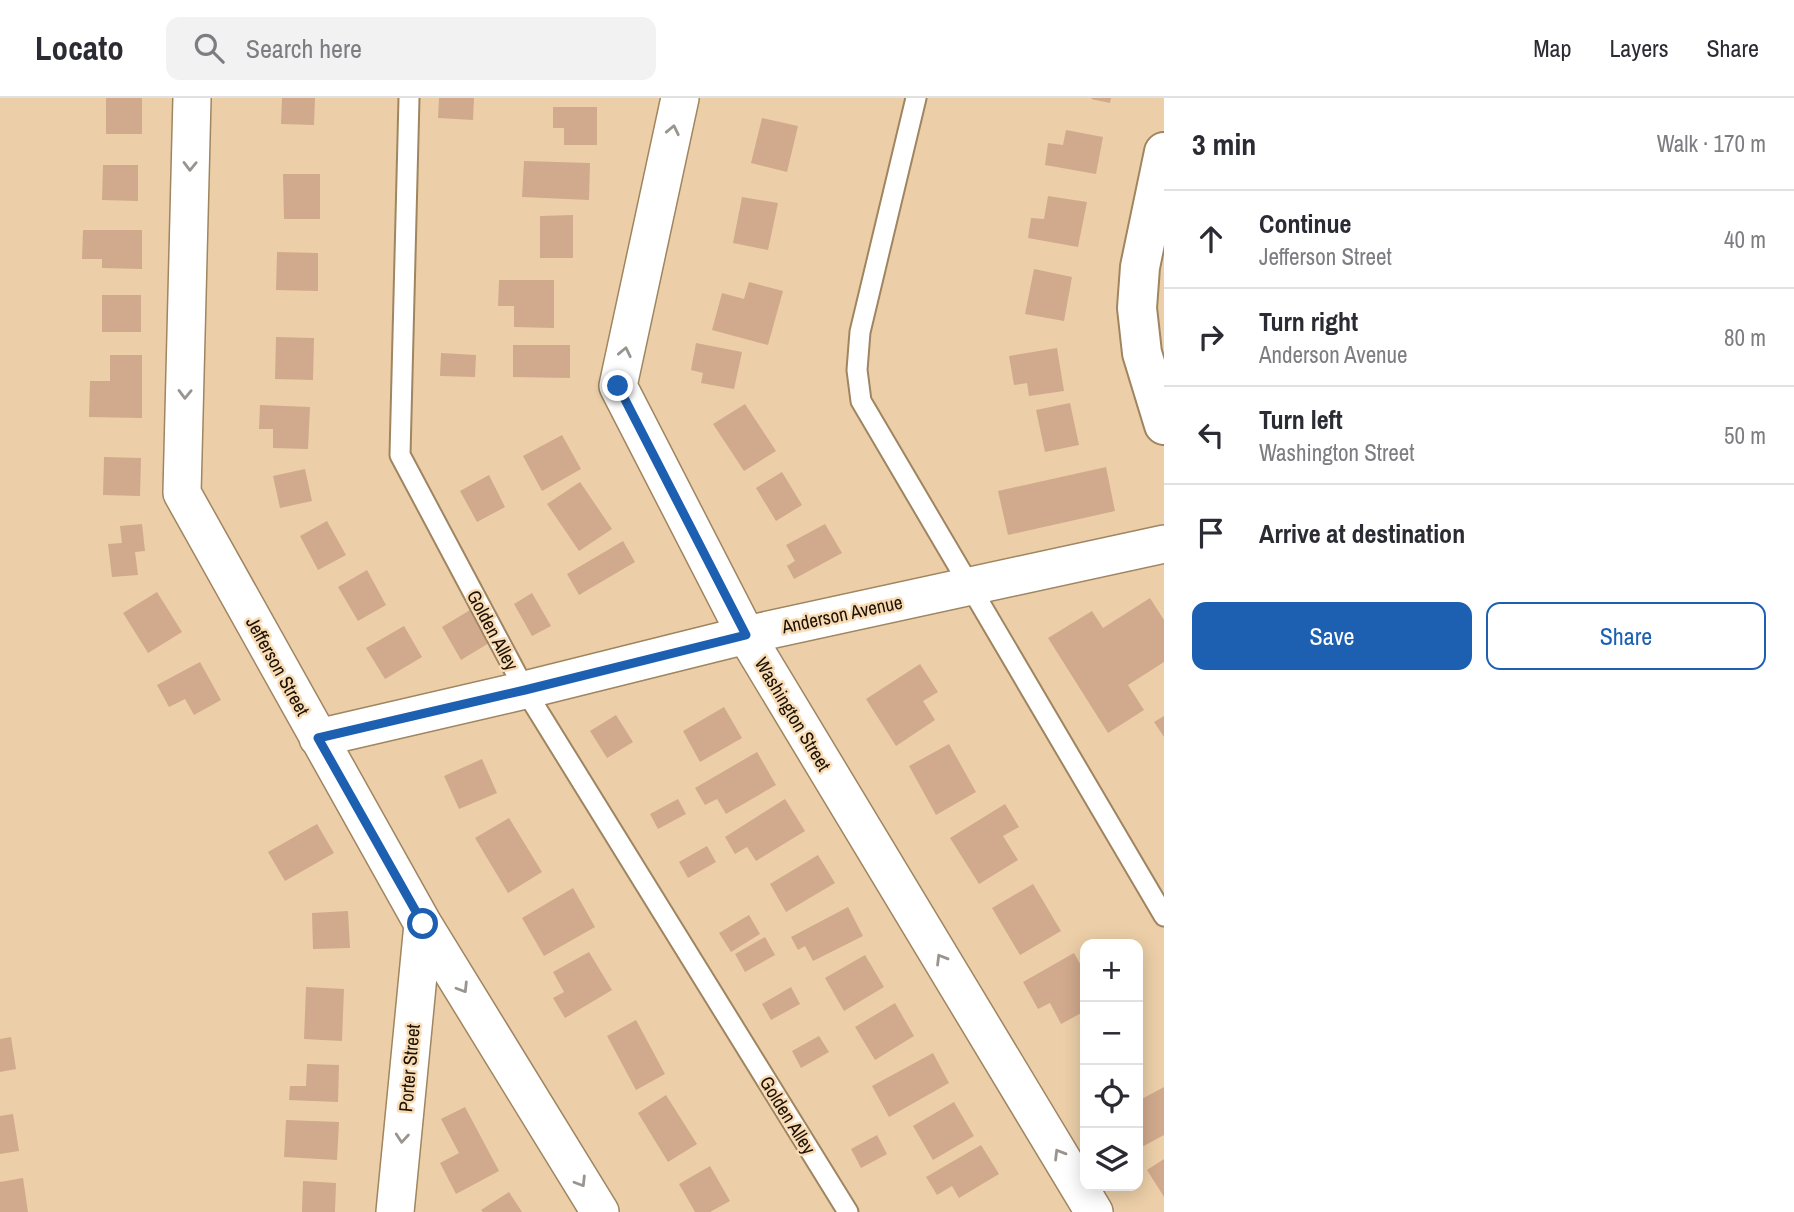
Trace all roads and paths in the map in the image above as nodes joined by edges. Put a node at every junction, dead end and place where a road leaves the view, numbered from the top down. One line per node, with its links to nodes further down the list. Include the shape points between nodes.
1 (192, 98): 11 (street, Jefferson Street, one-way to 11, via 182,493)
2 (409, 98): 10 (lane, Golden Alley, via 400,455)
3 (680, 98): 9 (street, Washington Street, one-way to 3, via 618,386)
4 (916, 98): 8 (lane, via 860,332 857,370 861,401)
5 (1164, 152): 6 (main road, via 1140,267 1137,308 1142,353)
6 (1164, 425)
7 (1164, 544): 8 (street, Anderson Avenue)
8 (969, 586): 9 (street, Anderson Avenue); 12 (lane)
9 (746, 635): 10 (street, Anderson Avenue); 17 (street, Washington Street, one-way to 9)
10 (525, 690): 11 (street, Anderson Avenue); 16 (lane, Golden Alley)
11 (318, 738): 13 (street, Jefferson Street)
12 (1164, 916)
13 (423, 924): 14 (street, Porter Street, one-way to 14); 15 (street, Jefferson Street, one-way to 15)
14 (395, 1212)
15 (600, 1212)
16 (848, 1212)
17 (1094, 1212)

